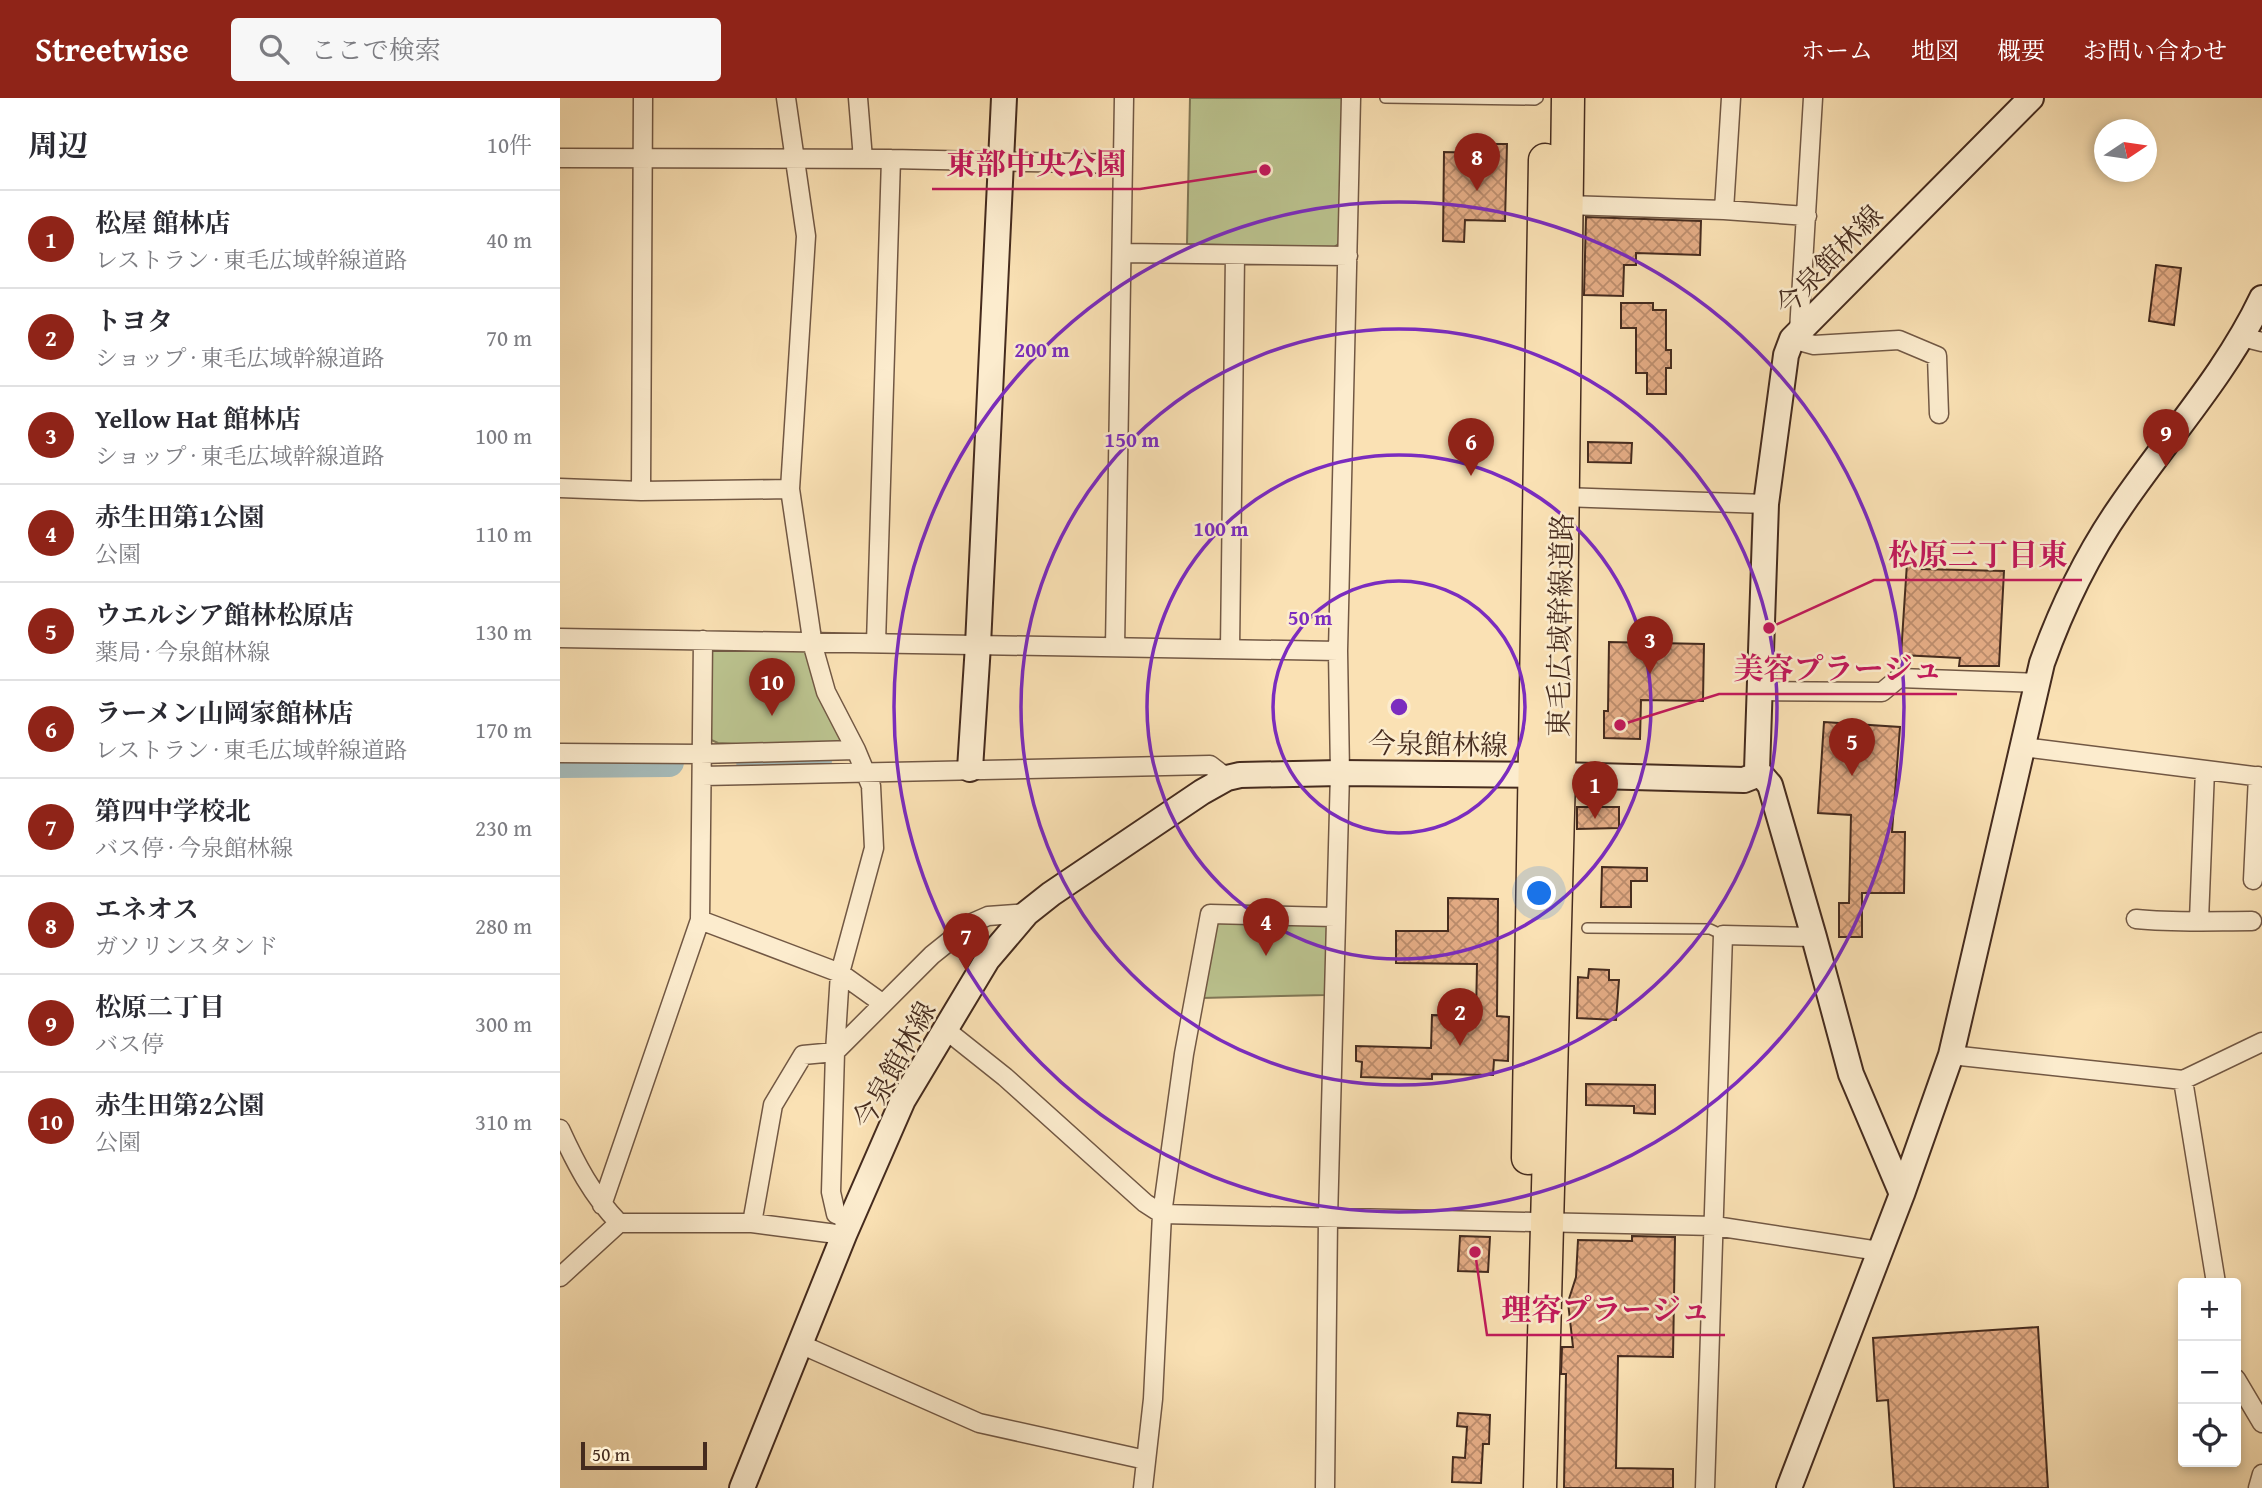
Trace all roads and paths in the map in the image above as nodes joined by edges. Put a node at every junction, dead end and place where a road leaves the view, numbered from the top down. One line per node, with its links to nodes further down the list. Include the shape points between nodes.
1 (643, 98): 15 (street)
2 (786, 98): 16 (street)
3 (858, 98): 17 (street)
4 (1004, 98): 19 (street)
5 (1124, 98): 20 (street)
6 (1351, 98): 26 (street)
7 (1385, 98): 8 (lane)
8 (1538, 98)
9 (1546, 98): 55 (highway, 東毛広域幹線道路)
10 (1568, 98): 21 (highway, 東毛広域幹線道路)
11 (1731, 98): 22 (street)
12 (1813, 98): 23 (street)
13 (2031, 98): 28 (street, 今泉館林線)
14 (560, 158): 15 (street)
15 (643, 159): 16 (street); 33 (street)
16 (795, 159): 17 (street); 32 (street, via 806,236)
17 (863, 159): 18 (street)
18 (891, 159): 19 (street); 39 (street)
19 (1002, 161): 20 (street); 40 (street)
20 (1123, 164): 24 (street)
21 (1566, 205): 22 (street); 34 (highway, 東毛広域幹線道路)
22 (1724, 209): 23 (street)
23 (1807, 216): 28 (street)
24 (1123, 253): 25 (street); 41 (street)
25 (1235, 255): 26 (street); 42 (street)
26 (1348, 256): 43 (street)
27 (2262, 298): 29 (street)
28 (1796, 335): 30 (street, via 1814,345 1899,341 1937,356); 35 (street, 今泉館林線, via 1786,355)
29 (2252, 339): 44 (street, via 2120,506 2081,569 2059,616)
30 (1939, 414)
31 (560, 488): 33 (street)
32 (789, 489): 33 (street); 38 (street)
33 (641, 491)
34 (1562, 497): 35 (street); 55 (highway, 東毛広域幹線道路)
35 (1766, 504): 45 (street, 今泉館林線)
36 (560, 638): 37 (street)
37 (702, 640): 38 (street); 49 (street)
38 (812, 642): 39 (street); 47 (street, via 826,692)
39 (876, 643): 40 (street)
40 (978, 645): 41 (street); 50 (street)
41 (1115, 647): 42 (street)
42 (1230, 649): 43 (street)
43 (1338, 651): 54 (street)
44 (2038, 683): 45 (street, via 1899,678 1882,692); 46 (street)
45 (1759, 691): 51 (street, 今泉館林線)
46 (2023, 747): 52 (street); 74 (street)
47 (856, 750): 49 (street); 53 (street)
48 (560, 753): 49 (street)
49 (700, 754): 56 (street)
50 (970, 769): 53 (street); 58 (street, via 1210,765)
51 (1757, 770): 55 (street, 今泉館林線, via 1744,780); 68 (street, via 1770,785)
52 (2205, 770): 57 (street); 64 (street)
53 (864, 771): 56 (street); 69 (street, via 871,786 873,848)
54 (1340, 773): 55 (street, 今泉館林線); 58 (street, 今泉館林線); 61 (street)
55 (1546, 775): 83 (highway, 東毛広域幹線道路)
56 (702, 776): 63 (street)
57 (2260, 777): 59 (street)
58 (1227, 778): 60 (street, 今泉館林線)
59 (2253, 880)
60 (1027, 913): 70 (street, via 988,916 972,923); 71 (street, 今泉館林線, via 987,960)
61 (1335, 917): 79 (street, via 1210,914 1184,1054); 80 (street)
62 (2136, 919): 64 (street)
63 (700, 920): 69 (street); 78 (street)
64 (2199, 920): 65 (street)
65 (2252, 921)
66 (1587, 928): 67 (lane, via 1710,929)
67 (1723, 935): 68 (street); 84 (street)
68 (1814, 937): 77 (street, via 1851,1074)
69 (839, 972): 70 (street); 73 (street)
70 (882, 1003): 73 (street)
71 (946, 1030): 79 (street); 85 (street, 今泉館林線, via 904,1100)
72 (2262, 1042): 75 (street)
73 (835, 1052): 82 (street, via 803,1055 773,1105); 85 (street, via 831,1192 836,1214)
74 (1951, 1055): 75 (street); 77 (street)
75 (2183, 1080): 88 (street)
76 (560, 1129): 78 (street)
77 (1902, 1194): 86 (street)
78 (601, 1205): 81 (street)
79 (1162, 1214): 80 (street); 92 (street)
80 (1328, 1219): 83 (street); 96 (street)
81 (619, 1223): 82 (street); 87 (street)
82 (752, 1223): 85 (street)
83 (1538, 1223): 84 (street); 97 (highway, 東毛広域幹線道路); 98 (highway, 東毛広域幹線道路)
84 (1715, 1226): 86 (street); 99 (street)
85 (847, 1228): 89 (street, 今泉館林線)
86 (1879, 1251): 100 (street)
87 (560, 1277)
88 (2215, 1278)
89 (800, 1344): 92 (street, via 979,1423); 94 (street, 今泉館林線)
90 (2241, 1387): 91 (street)
91 (2262, 1423)
92 (1146, 1460): 95 (street)
93 (2262, 1474): 101 (street)
94 (742, 1488)
95 (1143, 1488)
96 (1325, 1488)
97 (1519, 1488)
98 (1540, 1488)
99 (1705, 1488)
100 (1789, 1488)
101 (2258, 1488)

